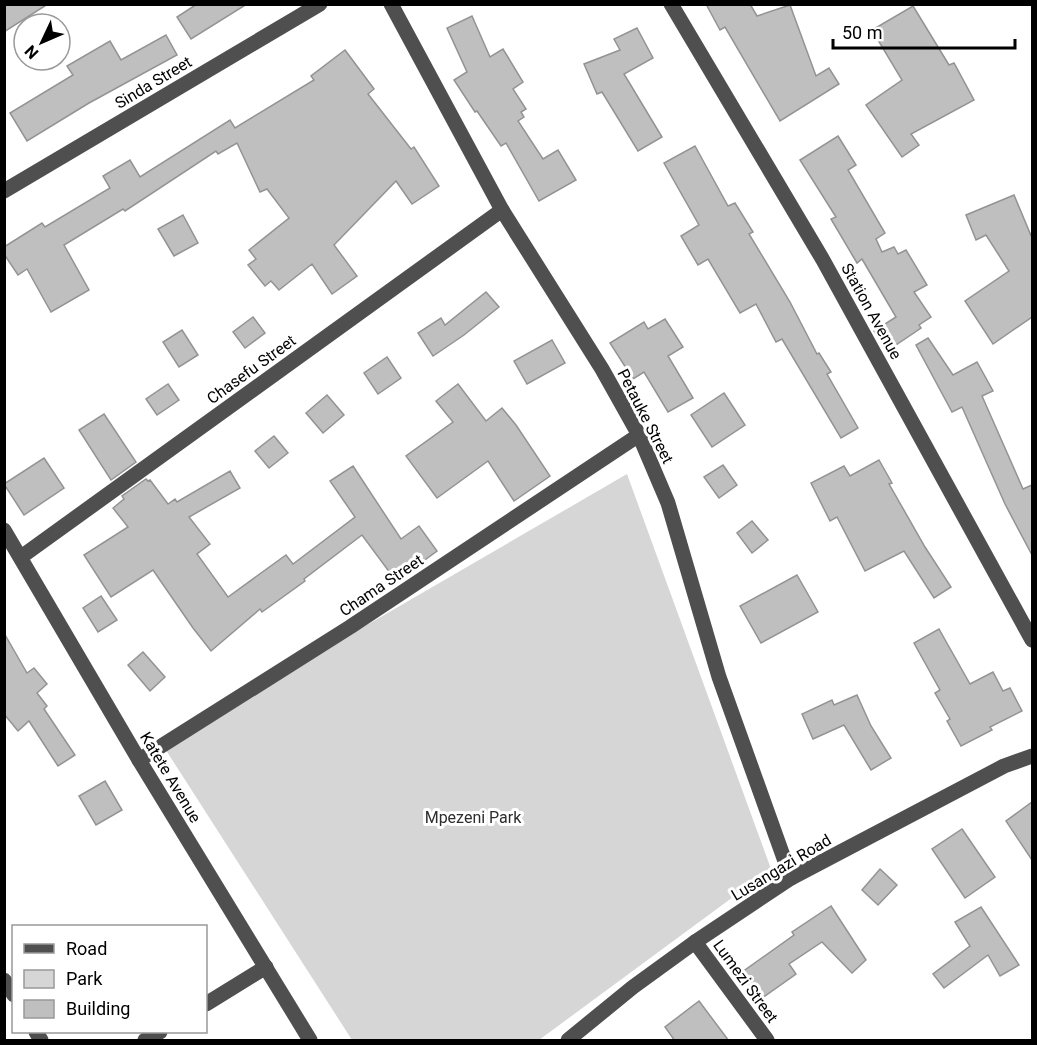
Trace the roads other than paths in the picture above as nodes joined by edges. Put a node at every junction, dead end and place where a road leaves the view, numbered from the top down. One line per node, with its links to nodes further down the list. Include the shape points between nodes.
1 (320, 4): 4 (street, Sinda Street)
2 (391, 4): 5 (street, Petauke Street)
3 (671, 4): 9 (street, Station Avenue, via 823,260)
4 (4, 191)
5 (502, 210): 6 (street, Petauke Street); 8 (street, Chasefu Street)
6 (639, 435): 11 (street, Chama Street, via 350,627); 12 (street, Petauke Street, via 668,503 719,677)
7 (4, 530): 8 (street, Katete Avenue)
8 (21, 557): 11 (street, Katete Avenue)
9 (1032, 640)
10 (1032, 756): 12 (street, Lusangazi Road, via 1004,766)
11 (139, 759): 14 (street, Katete Avenue)
12 (791, 878): 13 (street, Lusangazi Road)
13 (695, 942): 19 (street, Lusangazi Road); 20 (street, Lumezi Street)
14 (266, 967): 15 (street); 18 (street, Katete Avenue)
15 (207, 1003)
16 (158, 1033): 17 (street)
17 (145, 1041)
18 (309, 1041)
19 (568, 1041)
20 (767, 1041)

